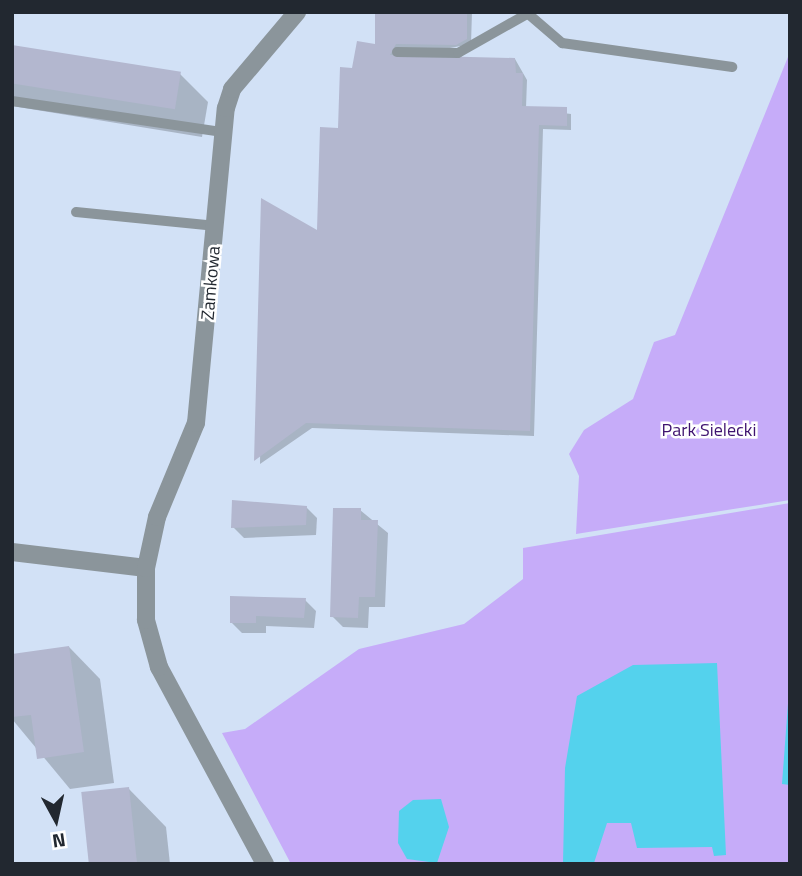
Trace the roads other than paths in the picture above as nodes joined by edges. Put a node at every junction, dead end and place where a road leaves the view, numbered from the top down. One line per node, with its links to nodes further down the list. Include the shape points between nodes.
1 (526, 13): 3 (lane, via 458,53); 4 (lane, via 562,43)
2 (289, 15): 6 (street, Zamkowa, via 232,89)
3 (397, 52)
4 (732, 67)
5 (12, 101): 6 (lane)
6 (223, 132): 8 (street, Zamkowa)
7 (76, 212): 8 (lane)
8 (216, 226): 10 (street, Zamkowa, via 195,422 157,517)
9 (12, 552): 10 (street)
10 (146, 568): 11 (street, Zamkowa, via 146,620 159,667)
11 (265, 864)

